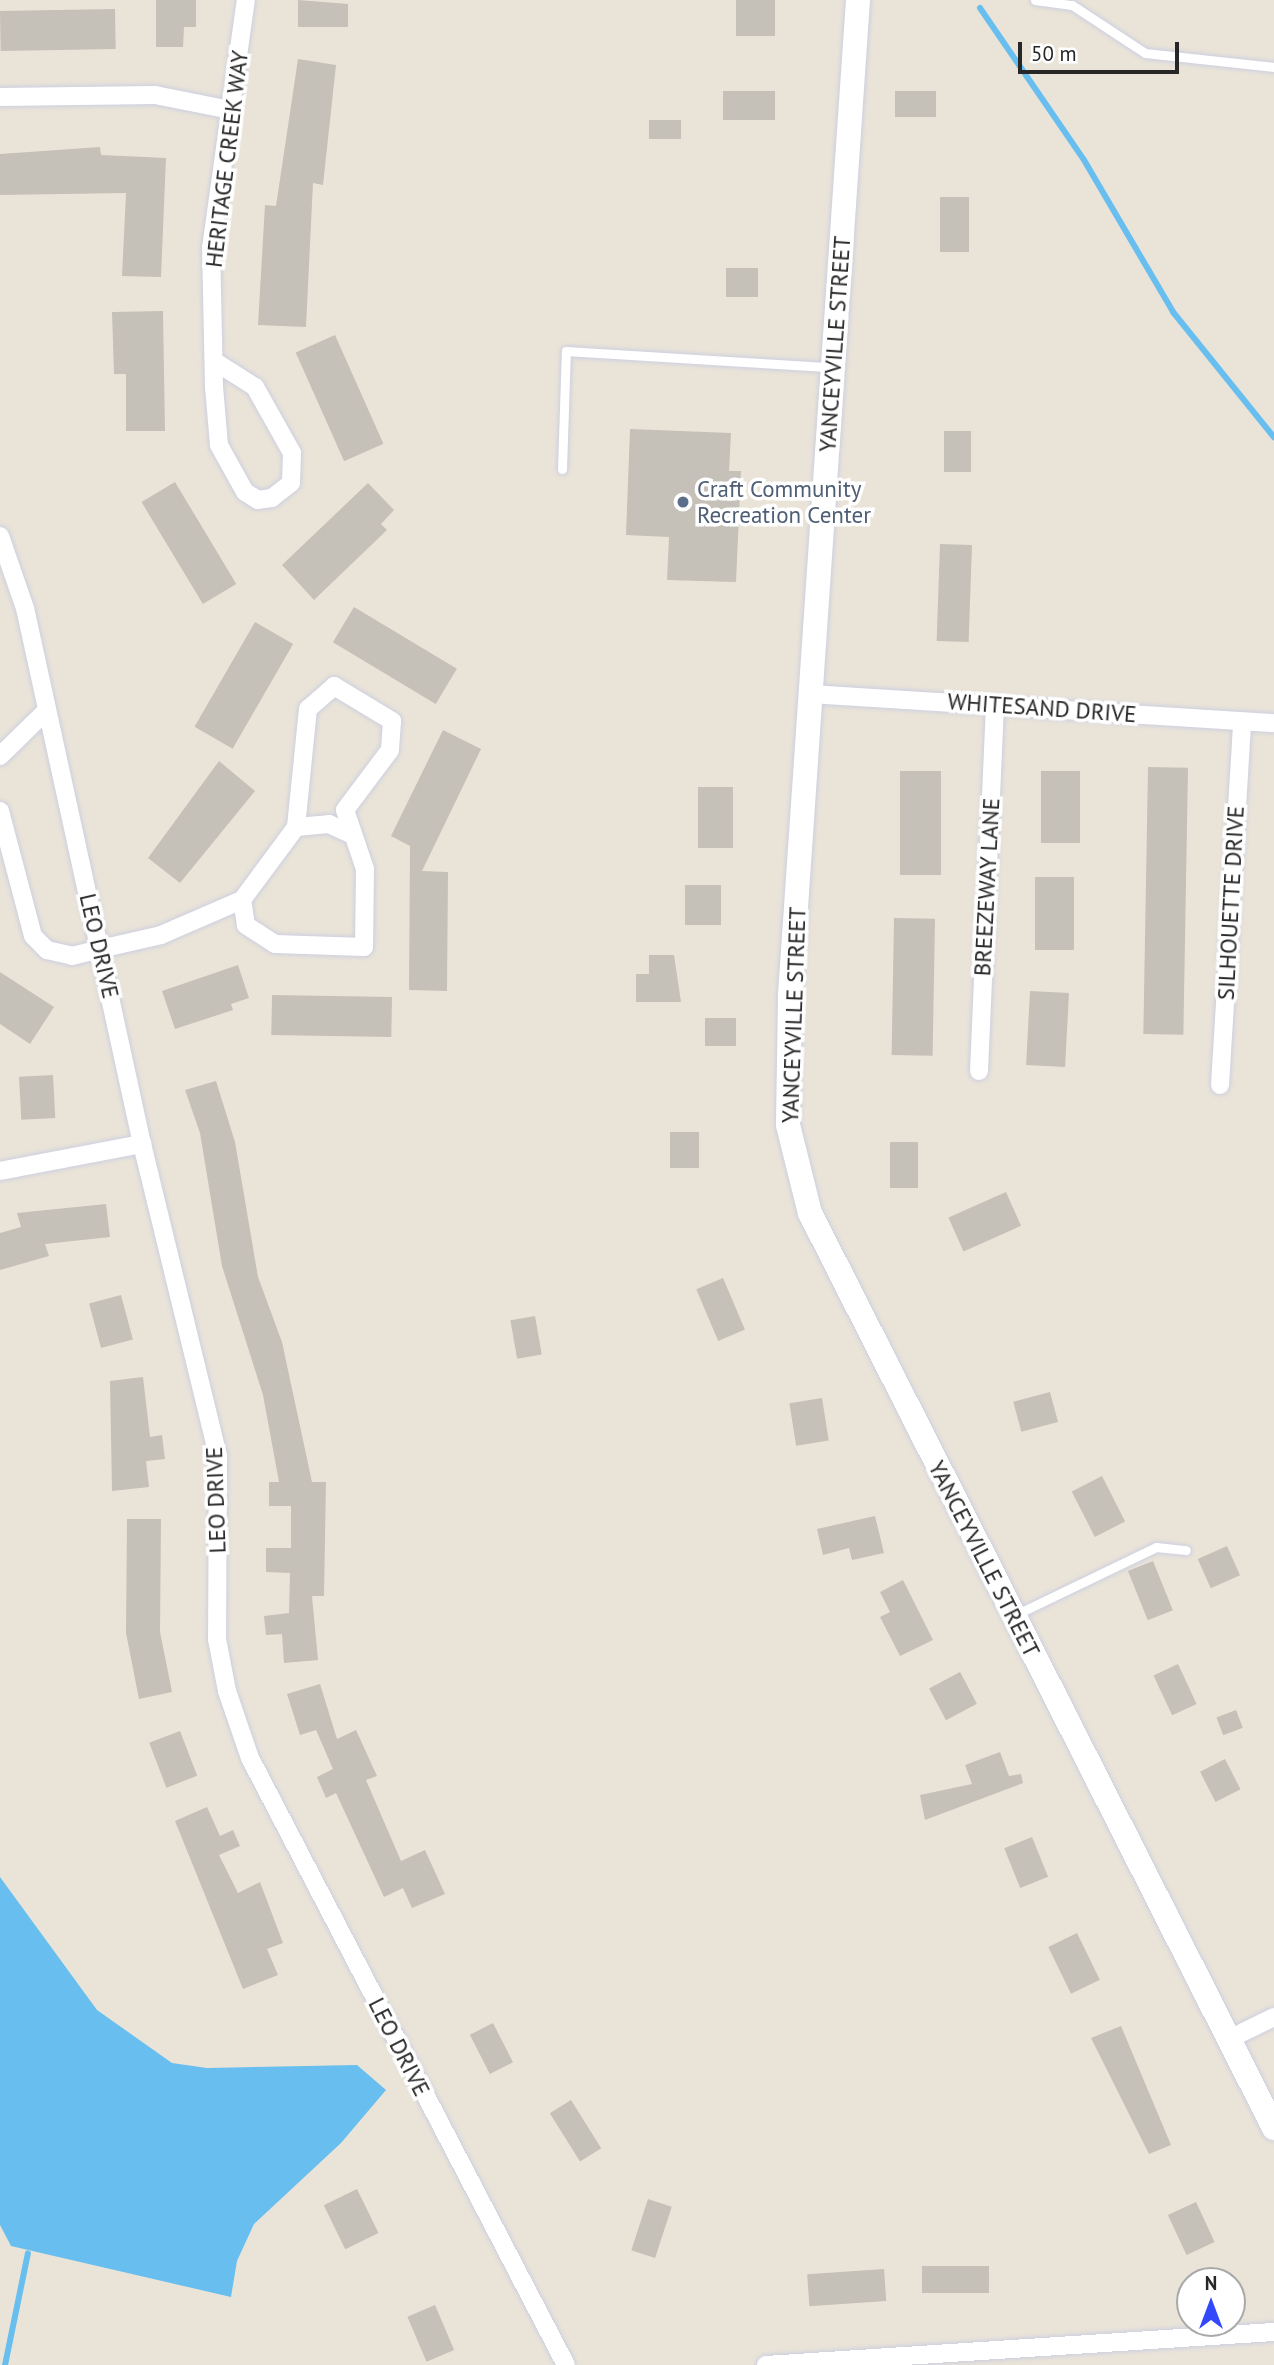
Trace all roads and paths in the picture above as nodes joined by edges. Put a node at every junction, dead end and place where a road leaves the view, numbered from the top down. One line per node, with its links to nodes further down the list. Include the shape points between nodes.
1 (246, 0): 6 (street, HERITAGE CREEK WAY)
2 (858, 0): 8 (main road, YANCEYVILLE STREET)
3 (1035, 0): 4 (lane, via 1072,5 1145,53)
4 (1274, 67)
5 (0, 97): 6 (street, via 155,95)
6 (231, 110): 7 (street, HERITAGE CREEK WAY, via 211,248)
7 (214, 361): 7 (street, HERITAGE CREEK WAY, via 219,445 245,492 258,500 272,498 291,483 292,453 255,387)
8 (833, 368): 9 (lane, via 566,351); 11 (main road, YANCEYVILLE STREET)
9 (562, 469)
10 (0, 536): 13 (street, LEO DRIVE, via 20,589)
11 (811, 694): 12 (street, WHITESAND DRIVE); 27 (main road, YANCEYVILLE STREET, via 788,1125 810,1213)
12 (995, 704): 14 (street, WHITESAND DRIVE); 22 (street, BREEZEWAY LANE)
13 (47, 710): 16 (street); 21 (street, LEO DRIVE)
14 (1242, 722): 15 (street, WHITESAND DRIVE); 23 (street, SILHOUETTE DRIVE)
15 (1274, 723)
16 (0, 756)
17 (0, 811): 21 (street, via 33,936 47,950 72,956)
18 (296, 827): 19 (street, via 329,824); 19 (street, via 308,709 334,687 391,721 390,750 345,810); 20 (street)
19 (348, 833): 20 (street, via 365,869 364,947 275,944 246,925)
20 (242, 900): 21 (street, via 161,935)
21 (100, 949): 24 (street, LEO DRIVE)
22 (979, 1071)
23 (1220, 1085)
24 (142, 1144): 25 (street); 32 (street, LEO DRIVE, via 218,1456 217,1639 250,1758)
25 (0, 1171)
26 (1186, 1550): 27 (lane, via 1156,1547)
27 (1013, 1615): 29 (main road, YANCEYVILLE STREET)
28 (1274, 2017): 29 (street)
29 (1229, 2039): 30 (main road, YANCEYVILLE STREET)
30 (1273, 2125)
31 (1274, 2332): 33 (street)
32 (566, 2365)
33 (766, 2365)

